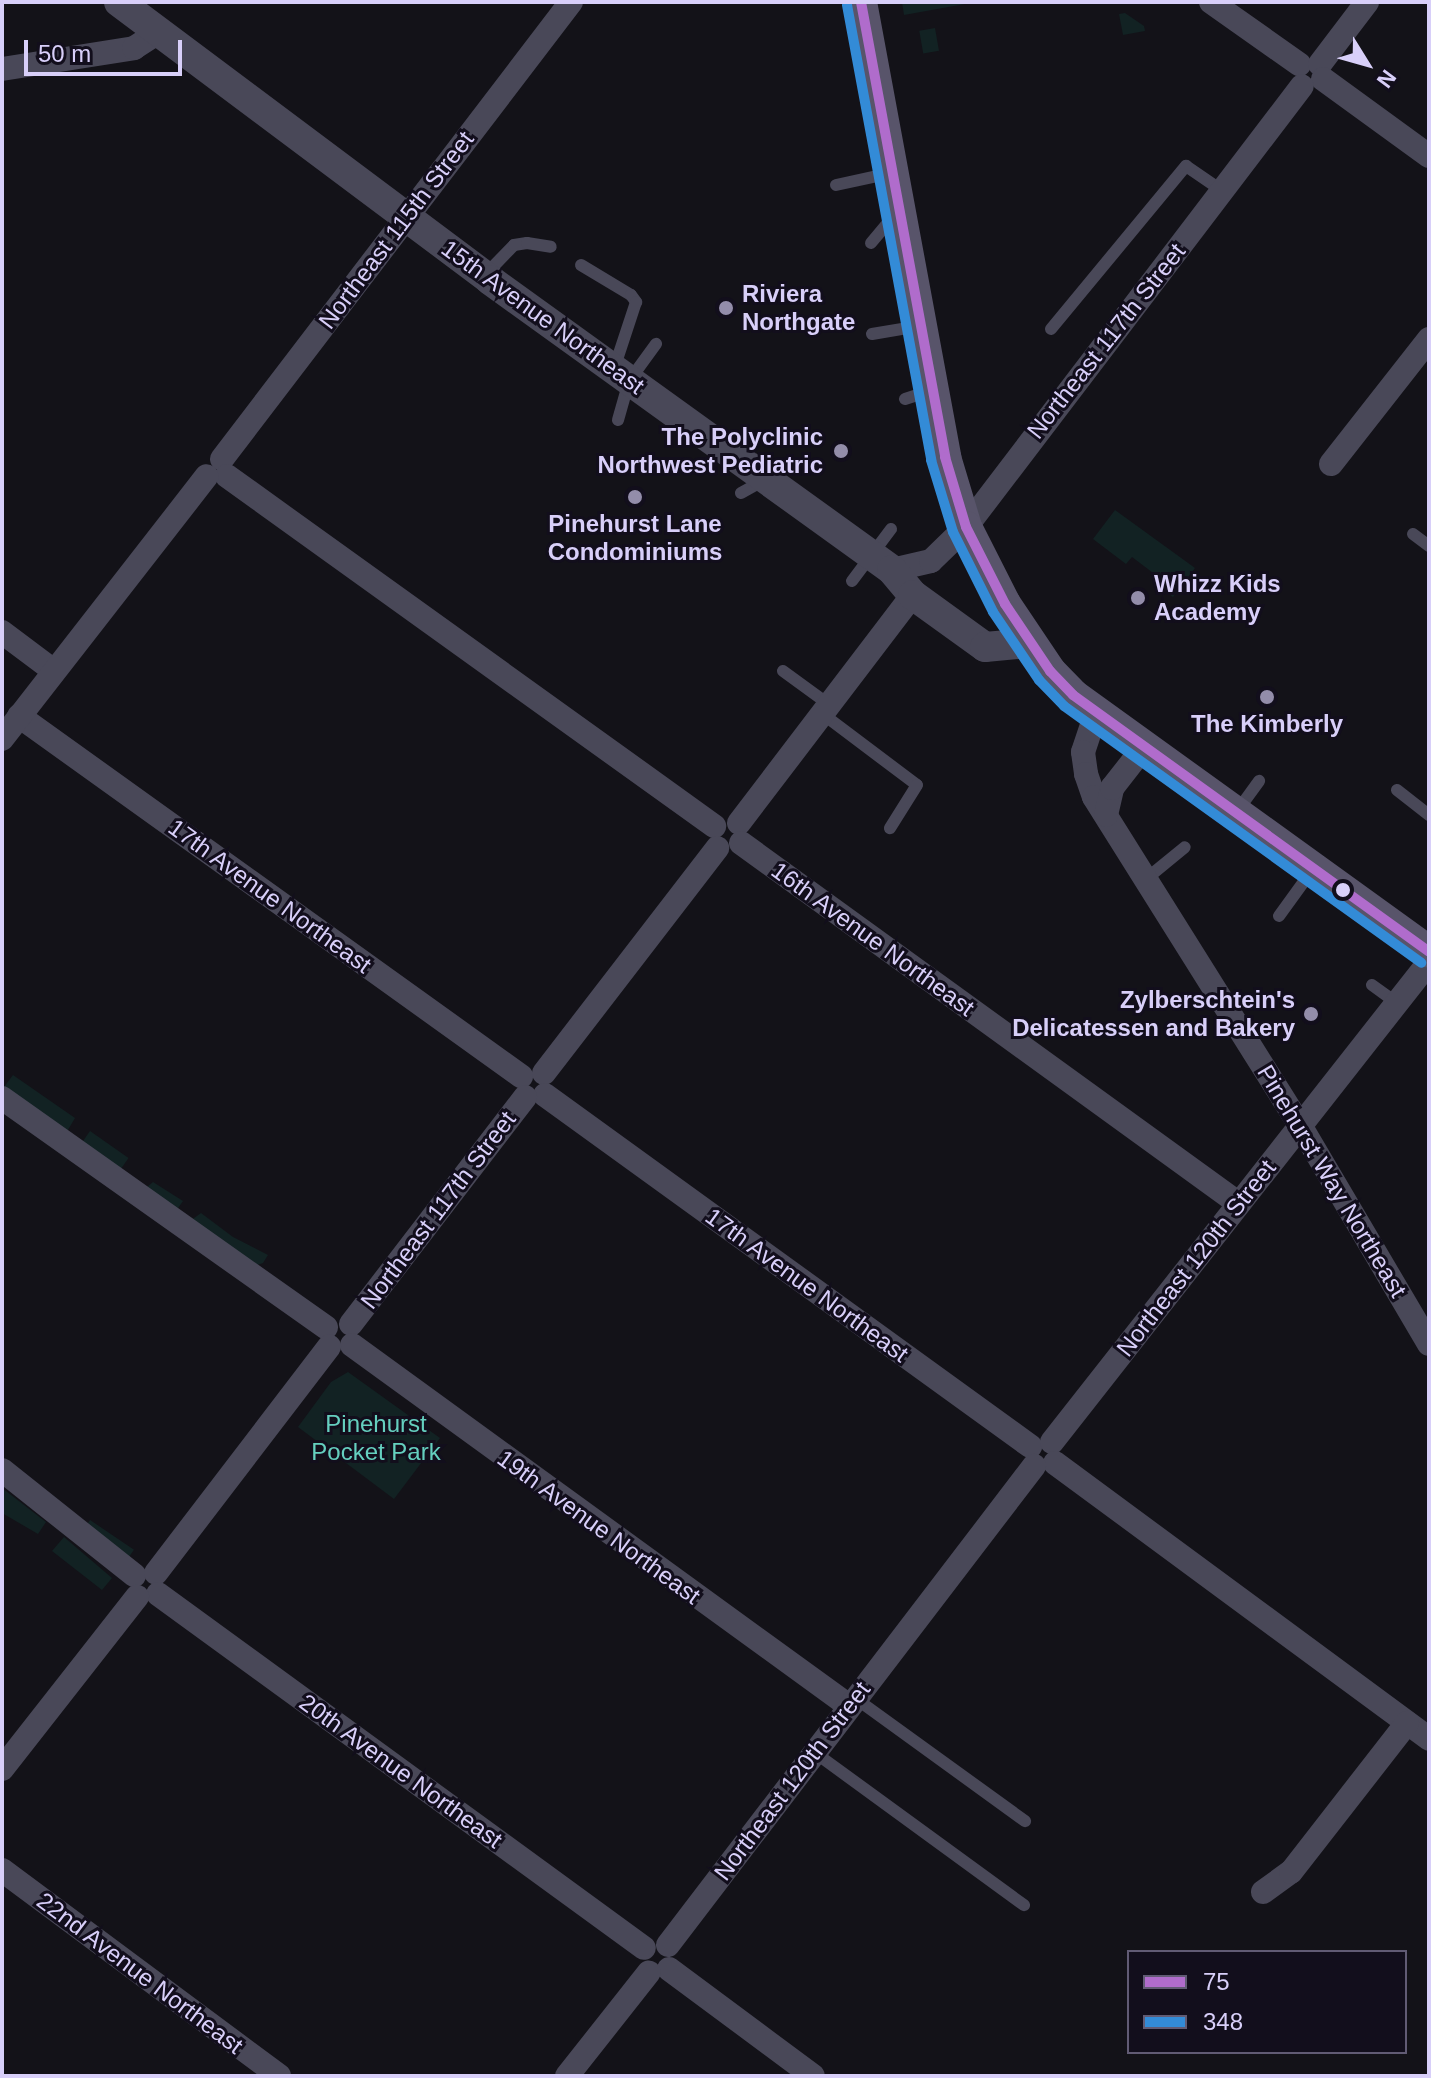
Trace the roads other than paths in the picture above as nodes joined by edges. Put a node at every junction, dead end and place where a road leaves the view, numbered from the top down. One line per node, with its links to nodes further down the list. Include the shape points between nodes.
1 (119, 2): 6 (street, 15th Avenue Northeast)
2 (571, 2): 14 (street, Northeast 115th Street)
3 (861, 2): 10 (main road)
4 (1211, 2): 8 (street)
5 (1367, 2): 8 (street, Northeast 117th Street)
6 (159, 32): 7 (street, via 134,48); 14 (street, 15th Avenue Northeast)
7 (2, 69)
8 (1311, 73): 9 (street); 12 (street, Northeast 117th Street)
9 (1429, 156)
10 (893, 173): 11 (lane); 13 (main road)
11 (836, 185)
12 (1221, 190): 20 (lane, via 1186,166); 28 (street, Northeast 117th Street)
13 (900, 208): 15 (lane); 19 (main road)
14 (406, 217): 18 (street, 15th Avenue Northeast); 27 (street, Northeast 115th Street)
15 (871, 243)
16 (551, 247): 18 (lane, via 514,245)
17 (581, 265): 24 (lane, via 636,302)
18 (484, 276): 24 (street, 15th Avenue Northeast)
19 (922, 325): 21 (lane); 28 (main road, via 919,395)
20 (1051, 329)
21 (872, 334)
22 (1429, 339): 26 (street)
23 (656, 344): 24 (lane)
24 (622, 375): 25 (lane); 32 (street, 15th Avenue Northeast, via 753,486)
25 (618, 420)
26 (1331, 464)
27 (219, 470): 37 (street, Northeast 115th Street); 50 (street, 16th Avenue Northeast)
28 (966, 527): 32 (street, Northeast 117th Street, via 931,561); 36 (main road)
29 (891, 529): 32 (lane)
30 (1413, 534): 31 (lane)
31 (1429, 546)
32 (882, 563): 33 (lane); 34 (street, 15th Avenue Northeast)
33 (852, 581)
34 (913, 595): 36 (street, 15th Avenue Northeast, via 985,647); 39 (street, Northeast 117th Street)
35 (2, 632): 37 (street)
36 (1029, 643): 40 (main road, via 1050,671)
37 (54, 671): 41 (street, Northeast 115th Street)
38 (783, 671): 39 (lane)
39 (827, 711): 49 (lane, via 917,785); 50 (street, Northeast 117th Street)
40 (1096, 713): 43 (main road); 47 (street, Pinehurst Way Northeast, via 1083,752 1086,774)
41 (19, 716): 42 (street, Northeast 115th Street); 59 (street, 17th Avenue Northeast)
42 (2, 739)
43 (1144, 747): 46 (main road); 47 (street, via 1112,788)
44 (1259, 781): 46 (lane)
45 (1397, 790): 48 (lane)
46 (1236, 813): 52 (main road)
47 (1106, 815): 53 (street, Pinehurst Way Northeast)
48 (1429, 815)
49 (890, 828)
50 (728, 835): 59 (street, Northeast 117th Street); 62 (street, 16th Avenue Northeast)
51 (1185, 847): 53 (lane)
52 (1313, 869): 54 (lane); 55 (main road)
53 (1146, 879): 61 (street, Pinehurst Way Northeast)
54 (1279, 916)
55 (1429, 952)
56 (1429, 962): 58 (street, Northeast 120th Street)
57 (1372, 985): 58 (lane)
58 (1397, 1003): 61 (street, Northeast 120th Street)
59 (534, 1085): 63 (street, Northeast 117th Street); 65 (street, 17th Avenue Northeast)
60 (2, 1098): 63 (street, 19th Avenue Northeast)
61 (1300, 1125): 62 (street, Northeast 120th Street); 64 (street, Pinehurst Way Northeast)
62 (1238, 1203): 65 (street, Northeast 120th Street)
63 (339, 1336): 67 (street, Northeast 117th Street); 68 (street, 19th Avenue Northeast)
64 (1429, 1344)
65 (1042, 1454): 68 (street, Northeast 120th Street); 69 (street, 17th Avenue Northeast)
66 (2, 1470): 67 (street, 20th Avenue Northeast)
67 (146, 1584): 72 (street, Northeast 117th Street); 77 (street, 20th Avenue Northeast)
68 (852, 1702): 71 (street, Northeast 120th Street); 73 (lane)
69 (1407, 1723): 70 (street, 17th Avenue Northeast); 75 (street, via 1291,1872)
70 (1429, 1739)
71 (814, 1752): 76 (lane); 77 (street, Northeast 120th Street)
72 (2, 1769)
73 (1025, 1821)
74 (2, 1870): 78 (street, 22nd Avenue Northeast)
75 (1263, 1892)
76 (1024, 1905)
77 (657, 1958): 79 (street, Northeast 120th Street); 80 (street, 20th Avenue Northeast)
78 (279, 2076)
79 (567, 2076)
80 (813, 2076)

